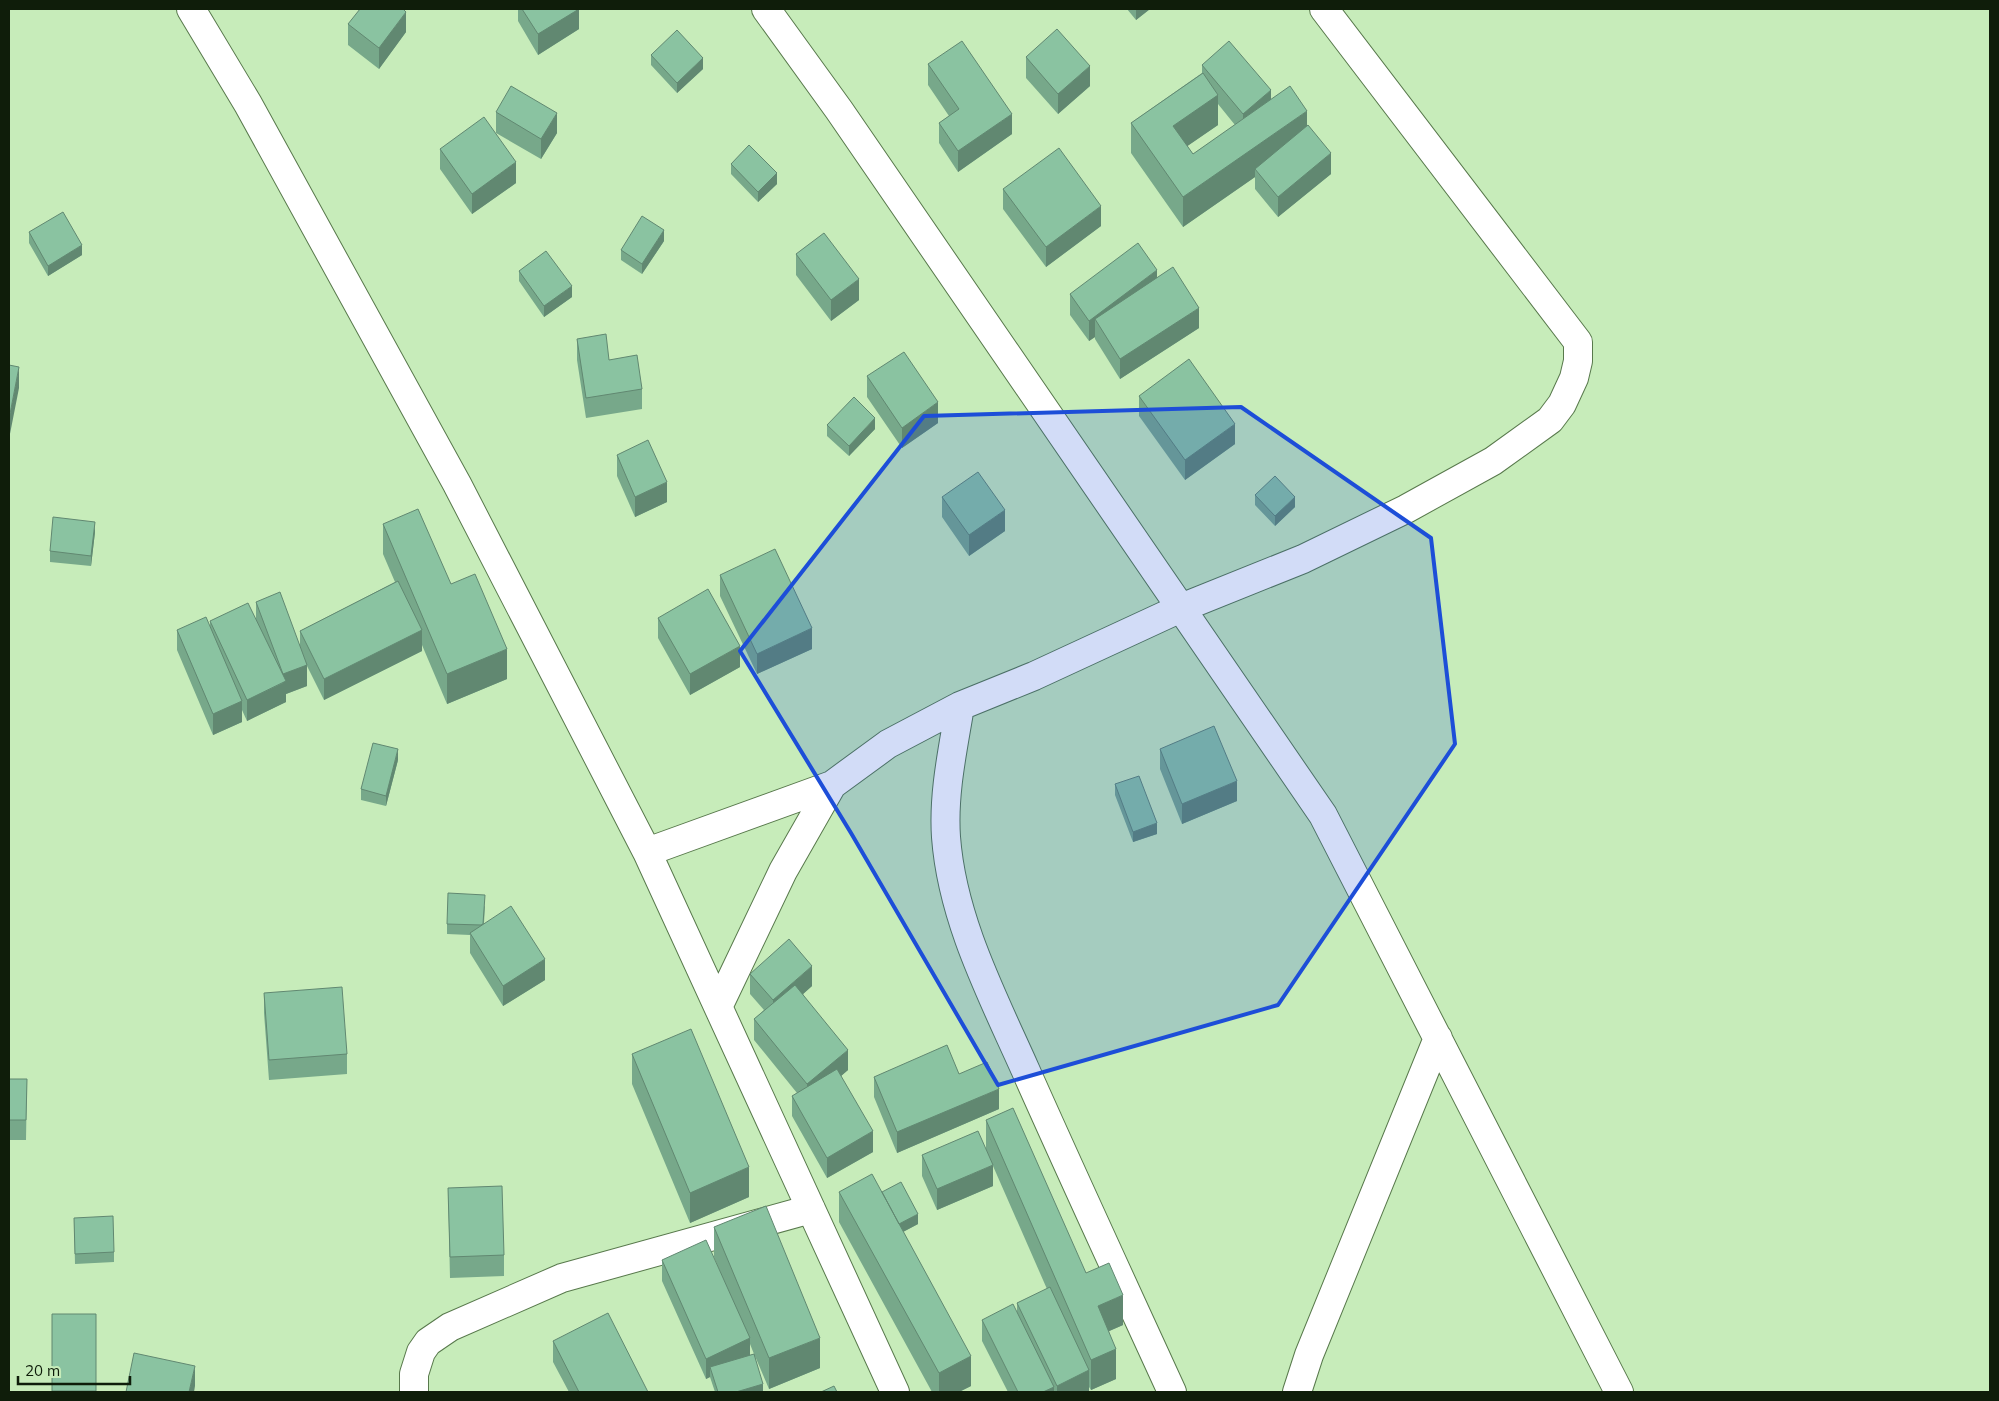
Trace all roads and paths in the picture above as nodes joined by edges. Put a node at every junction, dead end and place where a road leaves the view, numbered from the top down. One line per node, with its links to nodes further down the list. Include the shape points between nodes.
1 (191, 9): 7 (street, via 248,104 457,484)
2 (766, 9): 4 (street)
3 (1324, 9): 4 (street, via 1578,342 1574,378 1550,420 1493,461 1303,560)
4 (1181, 608): 5 (street, via 1034,676); 9 (street, via 1323,815)
5 (960, 706): 6 (street, via 888,744); 13 (street, via 946,798 947,845 962,919 1057,1141)
6 (832, 785): 7 (street); 8 (street, via 782,871)
7 (647, 852): 8 (street)
8 (719, 1005): 10 (street)
9 (1438, 1038): 14 (street, via 1308,1355); 15 (street)
10 (811, 1208): 11 (street, via 562,1278 450,1327 428,1342 421,1352 414,1374); 12 (street)
11 (414, 1392)
12 (895, 1392)
13 (1172, 1392)
14 (1296, 1392)
15 (1619, 1392)

